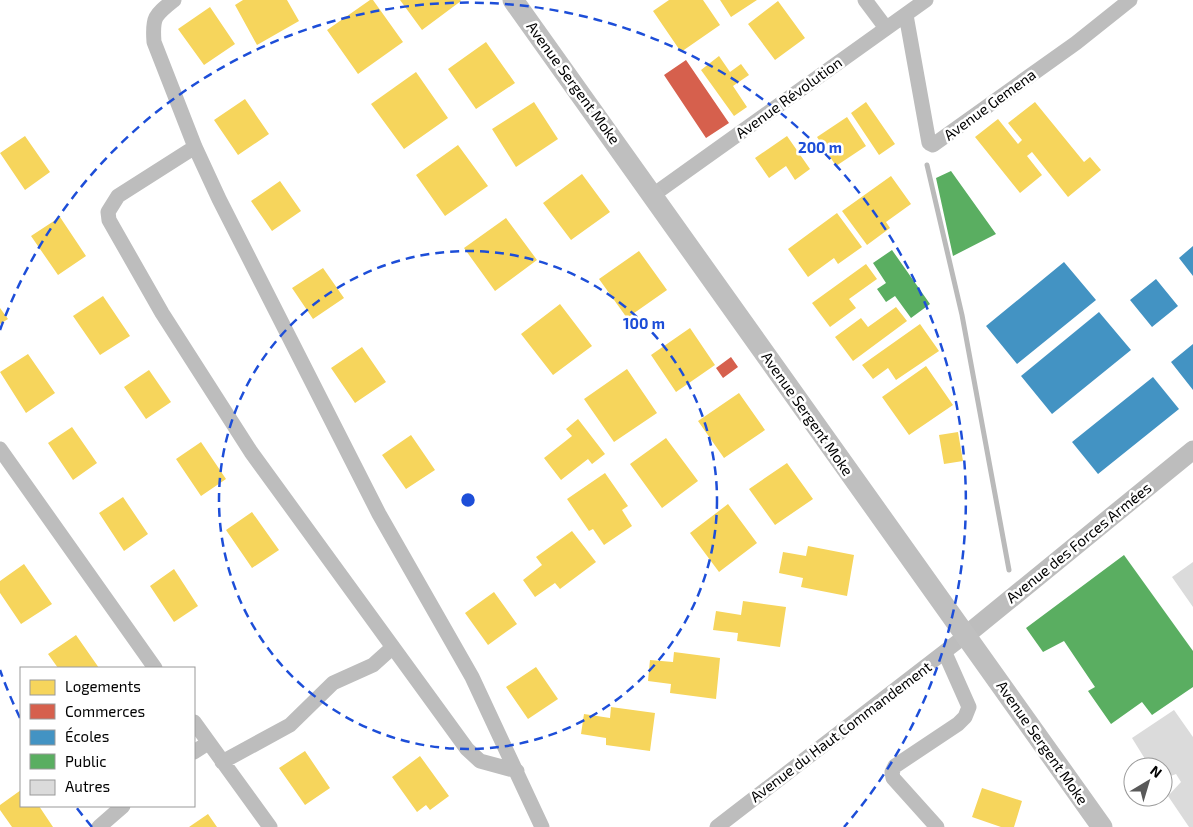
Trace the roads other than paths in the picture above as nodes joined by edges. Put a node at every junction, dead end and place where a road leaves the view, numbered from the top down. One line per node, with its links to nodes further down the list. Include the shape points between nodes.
1 (174, 0): 8 (street, via 157,14 152,23 154,42)
2 (513, 0): 9 (main road, Avenue Sergent Moke)
3 (865, 0): 7 (street)
4 (926, 0): 6 (street, Avenue Révolution)
5 (1130, 0): 6 (street, Avenue Gemena, via 1076,43 933,145 929,143)
6 (906, 15): 7 (street, Avenue Révolution)
7 (886, 28): 9 (street, Avenue Révolution)
8 (195, 147): 13 (street, via 118,196 108,212 109,220 162,313 251,452); 20 (street, via 379,514 472,677)
9 (653, 195): 12 (main road, Avenue Sergent Moke)
10 (0, 449): 15 (street)
11 (1193, 450): 12 (street, Avenue des Forces Armées)
12 (965, 636): 14 (street, Avenue du Haut Commandement); 27 (main road, Avenue Sergent Moke)
13 (393, 647): 19 (street, via 374,666 333,683 290,725); 20 (street, via 473,755 480,761)
14 (945, 653): 25 (street, Avenue du Haut Commandement); 26 (street, via 969,707 965,717 895,766 892,772 893,778)
15 (154, 667)
16 (195, 724): 17 (street)
17 (208, 743): 18 (street); 19 (street)
18 (195, 751)
19 (222, 762): 23 (street)
20 (517, 771): 24 (street)
21 (122, 807): 22 (street)
22 (99, 827)
23 (270, 827)
24 (542, 827)
25 (717, 827)
26 (937, 827)
27 (1102, 827)

